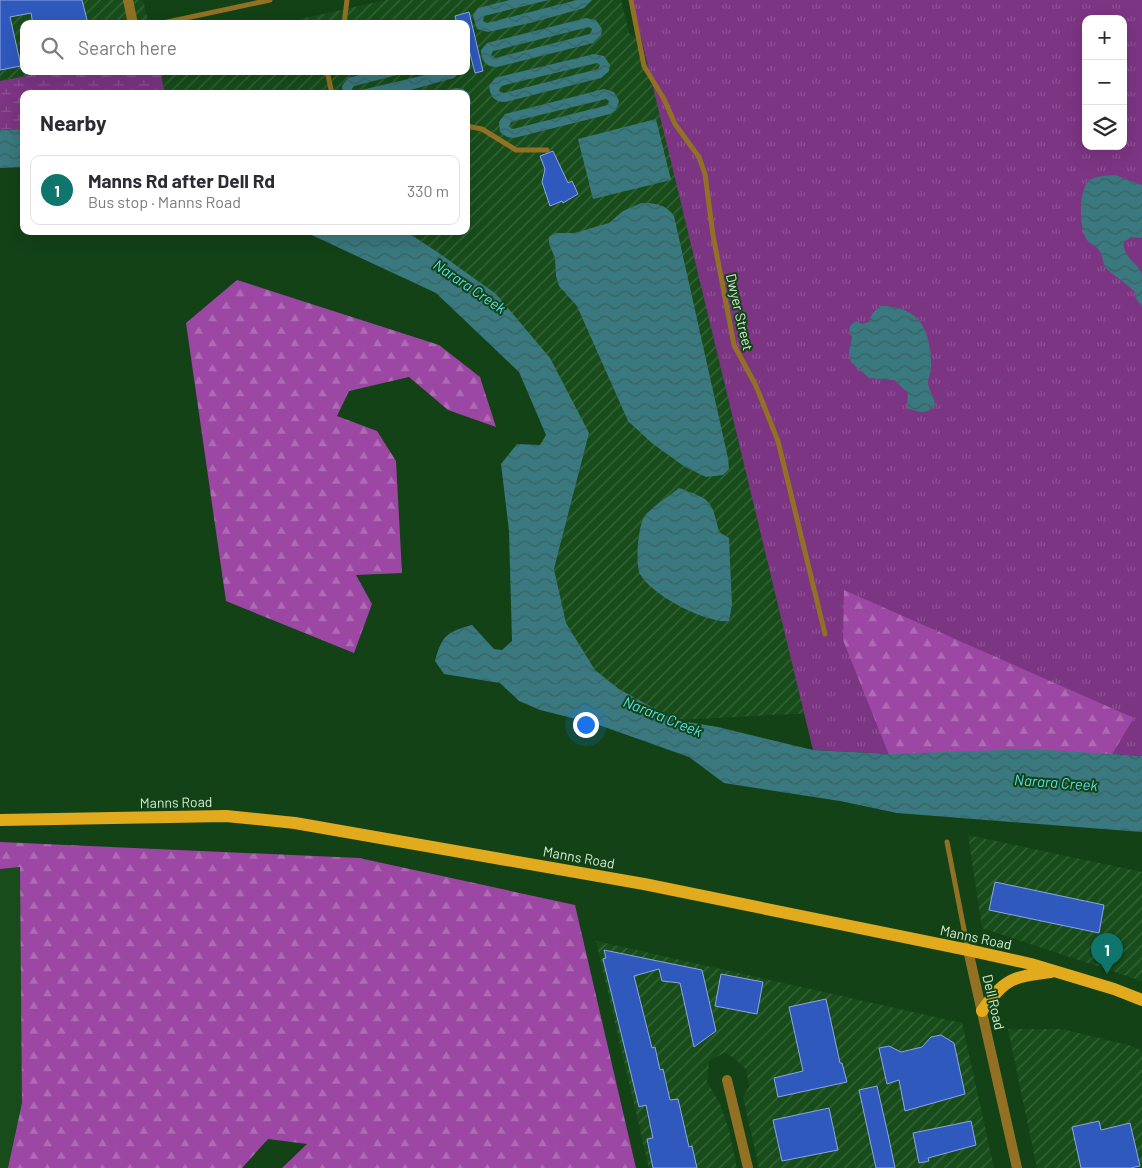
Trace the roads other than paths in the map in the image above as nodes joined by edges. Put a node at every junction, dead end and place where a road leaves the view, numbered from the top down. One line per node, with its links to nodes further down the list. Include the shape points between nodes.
1 (128, 0): 5 (street)
2 (270, 0): 6 (lane)
3 (347, 0): 7 (lane)
4 (631, 0): 12 (lane, Dwyer Street, via 644,66 706,174 715,245 734,345 766,407 778,441)
5 (132, 20)
6 (177, 20)
7 (344, 20)
8 (328, 75): 9 (lane)
9 (331, 90)
10 (470, 127): 11 (lane, via 482,129 516,150)
11 (546, 150)
12 (826, 634)
13 (0, 820): 15 (main road, Manns Road, via 226,816 295,823 644,884)
14 (947, 842): 15 (lane, Dell Road)
15 (968, 950): 16 (main road, Manns Road); 18 (street, Dell Road)
16 (1056, 972): 17 (main road, Manns Road, via 1114,988); 18 (main road, via 1025,975 1006,982 996,990)
17 (1142, 1000)
18 (982, 1011): 21 (street, Dell Road)
19 (727, 1080): 20 (street)
20 (748, 1168)
21 (1017, 1168)

